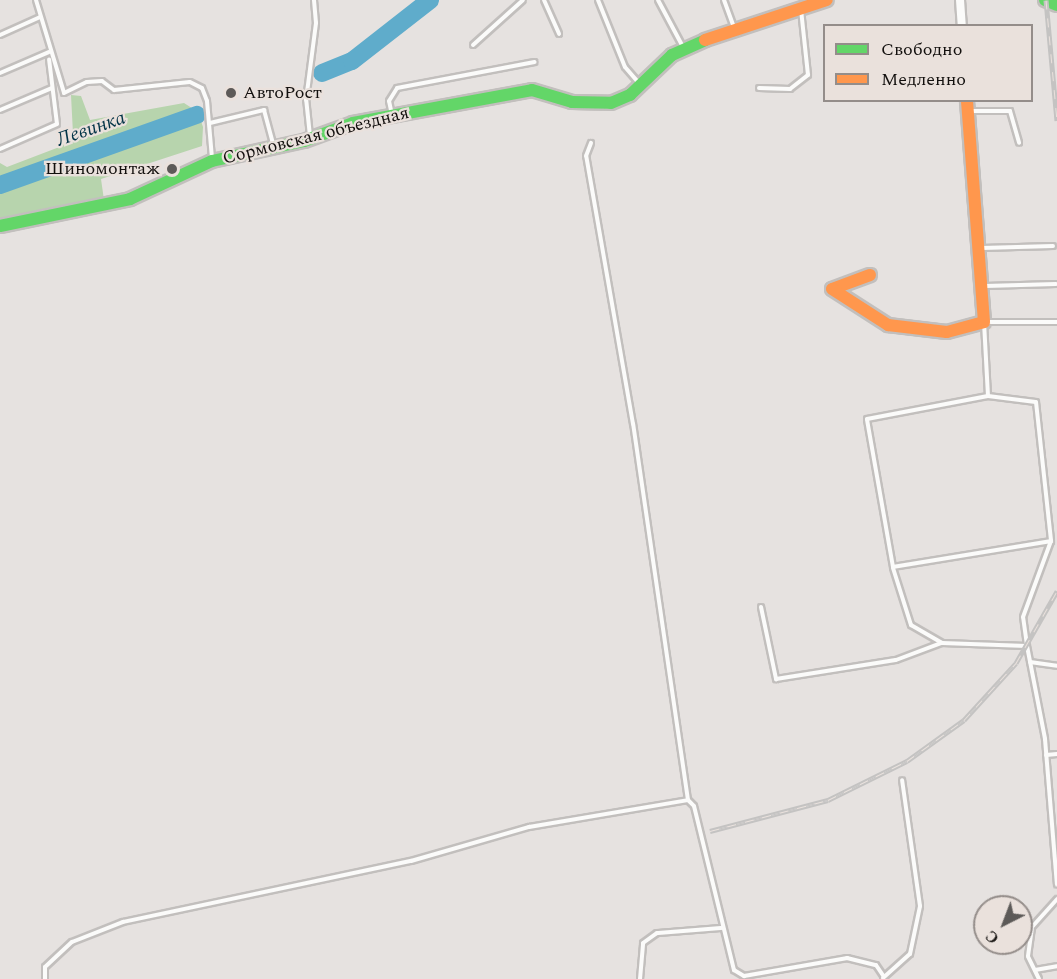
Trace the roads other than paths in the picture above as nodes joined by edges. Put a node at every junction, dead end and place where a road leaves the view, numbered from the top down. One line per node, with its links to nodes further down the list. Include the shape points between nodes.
1 (36, 0): 13 (lane)
2 (314, 0): 30 (lane, via 316,22 306,100)
3 (523, 0): 18 (lane)
4 (544, 0): 16 (lane)
5 (598, 0): 23 (lane, via 625,67)
6 (658, 0): 19 (lane)
7 (724, 0): 15 (lane)
8 (827, 0): 12 (street, Сормовская объездная)
9 (960, 0): 14 (street)
10 (1045, 0): 11 (street)
11 (1057, 5)
12 (801, 10): 15 (street, Сормовская объездная); 25 (lane, via 808,75 790,89)
13 (40, 17): 17 (lane); 20 (lane)
14 (962, 24)
15 (735, 30): 19 (street, Сормовская объездная)
16 (559, 34)
17 (0, 35)
18 (473, 45)
19 (684, 50): 23 (street, Сормовская объездная)
20 (48, 51): 22 (lane); 24 (lane); 29 (lane, via 64,93 87,82 102,81 114,90 190,82 202,88)
21 (535, 62): 28 (lane, via 397,88 389,101)
22 (0, 73)
23 (641, 85): 28 (street, Сормовская объездная, via 611,103 572,102 532,90)
24 (52, 88): 27 (lane); 34 (lane, via 57,124)
25 (759, 88)
26 (968, 106): 32 (lane, via 1010,111); 38 (street)
27 (0, 110)
28 (392, 116): 30 (street, Сормовская объездная, via 353,123)
29 (210, 123): 33 (lane, via 264,111); 35 (lane)
30 (311, 138): 33 (street, Сормовская объездная)
31 (591, 143): 55 (lane, via 586,156 633,424)
32 (1019, 143)
33 (274, 148): 35 (street, Сормовская объездная)
34 (0, 149)
35 (212, 162): 36 (street, Сормовская объездная, via 130,199)
36 (0, 226)
37 (1053, 246): 38 (lane)
38 (978, 248): 41 (street)
39 (870, 275): 42 (street, via 832,289 888,325 947,332)
40 (1056, 284): 41 (lane)
41 (981, 286): 42 (street)
42 (984, 322): 43 (lane); 44 (lane)
43 (1057, 322)
44 (988, 396): 45 (lane, via 1036,402); 46 (lane, via 867,418)
45 (1051, 541): 46 (lane); 49 (lane, via 1023,617)
46 (893, 567): 48 (lane, via 911,625)
47 (761, 607): 48 (lane, via 776,679 896,660)
48 (942, 643): 49 (lane)
49 (1027, 646): 50 (lane)
50 (1030, 662): 51 (lane); 53 (lane)
51 (1057, 666)
52 (1057, 754): 53 (lane)
53 (1046, 755): 56 (lane)
54 (902, 780): 61 (lane, via 920,906 910,954)
55 (688, 801): 58 (lane, via 694,806); 62 (lane, via 529,827 411,861 123,922 72,942 45,967)
56 (1057, 885)
57 (1057, 899): 60 (lane, via 1032,927 1028,957)
58 (722, 928): 61 (lane, via 734,970 744,976 847,958 876,965); 63 (lane, via 657,933 643,943)
59 (1057, 966): 60 (lane)
60 (1035, 970): 64 (lane)
61 (884, 978)
62 (45, 979)
63 (640, 979)
64 (1039, 979)

